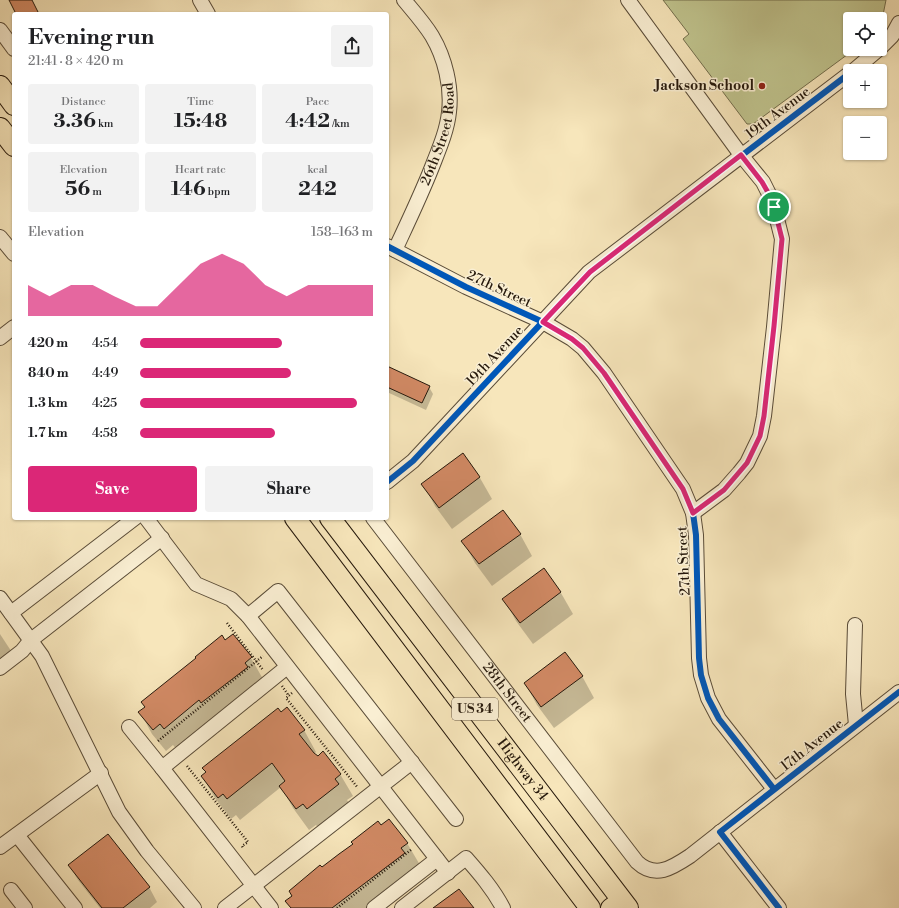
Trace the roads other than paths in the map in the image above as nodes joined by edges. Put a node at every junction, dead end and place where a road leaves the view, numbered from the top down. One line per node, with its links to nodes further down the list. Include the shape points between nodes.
1 (200, 0): 4 (street)
2 (404, 0): 20 (street, 26th Street Road, via 422,20 440,54 449,87 449,111 436,158 422,191)
3 (628, 0): 18 (street)
4 (207, 12)
5 (899, 23): 7 (street)
6 (0, 30): 8 (street)
7 (887, 41)
8 (12, 46)
9 (871, 56): 10 (street)
10 (862, 64)
11 (843, 78): 18 (street, 19th Avenue)
12 (0, 86): 13 (highway)
13 (12, 102)
14 (0, 128): 16 (highway)
15 (0, 139): 17 (highway)
16 (12, 143)
17 (12, 152)
18 (741, 155): 22 (street, 19th Avenue, via 595,267); 26 (street, via 770,196 782,239 764,416 760,436 747,463 724,490)
19 (0, 237): 21 (street)
20 (391, 248): 22 (street, 27th Street, via 466,287)
21 (12, 252)
22 (543, 322): 25 (street, 19th Avenue, via 413,461); 26 (street, 27th Street, via 583,348 604,373 683,489)
23 (12, 329): 24 (street)
24 (0, 338)
25 (389, 480)
26 (693, 513): 47 (street, 27th Street, via 701,675 708,698 719,719)
27 (132, 520): 34 (street)
28 (148, 520): 32 (street)
29 (297, 520): 66 (highway, Highway 34 / US 34)
30 (331, 520): 57 (highway, Highway 34 / US 34)
31 (374, 520): 53 (street, 28th Street)
32 (162, 538): 35 (street, via 196,584 231,599); 37 (street)
33 (0, 598): 34 (street)
34 (11, 613): 37 (street)
35 (248, 616): 38 (street); 43 (street, via 278,591)
36 (855, 625): 41 (street, via 853,694)
37 (31, 640): 39 (street, via 22,651); 45 (street, via 42,656)
38 (287, 667): 44 (street); 46 (street)
39 (0, 668)
40 (899, 692): 41 (street, 17th Avenue)
41 (856, 725): 47 (street, 17th Avenue)
42 (129, 727): 44 (street)
43 (412, 762): 46 (street); 48 (street)
44 (162, 768): 55 (street)
45 (101, 773): 50 (street); 58 (street, via 119,812)
46 (381, 786): 52 (street); 55 (street)
47 (774, 790): 49 (street, 17th Avenue)
48 (456, 819)
49 (720, 832): 53 (street, 17th Avenue, via 690,856 671,867 661,871); 67 (street)
50 (18, 835): 51 (street); 60 (street)
51 (0, 848)
52 (437, 859): 54 (street); 63 (street)
53 (642, 866)
54 (448, 873): 64 (street); 65 (street, via 466,858 496,894)
55 (253, 885): 61 (street); 62 (street)
56 (11, 890): 59 (street)
57 (620, 905)
58 (190, 906)
59 (25, 908)
60 (75, 908)
61 (225, 908)
62 (271, 908)
63 (374, 908)
64 (402, 908)
65 (503, 908)
66 (590, 908)
67 (779, 908)

